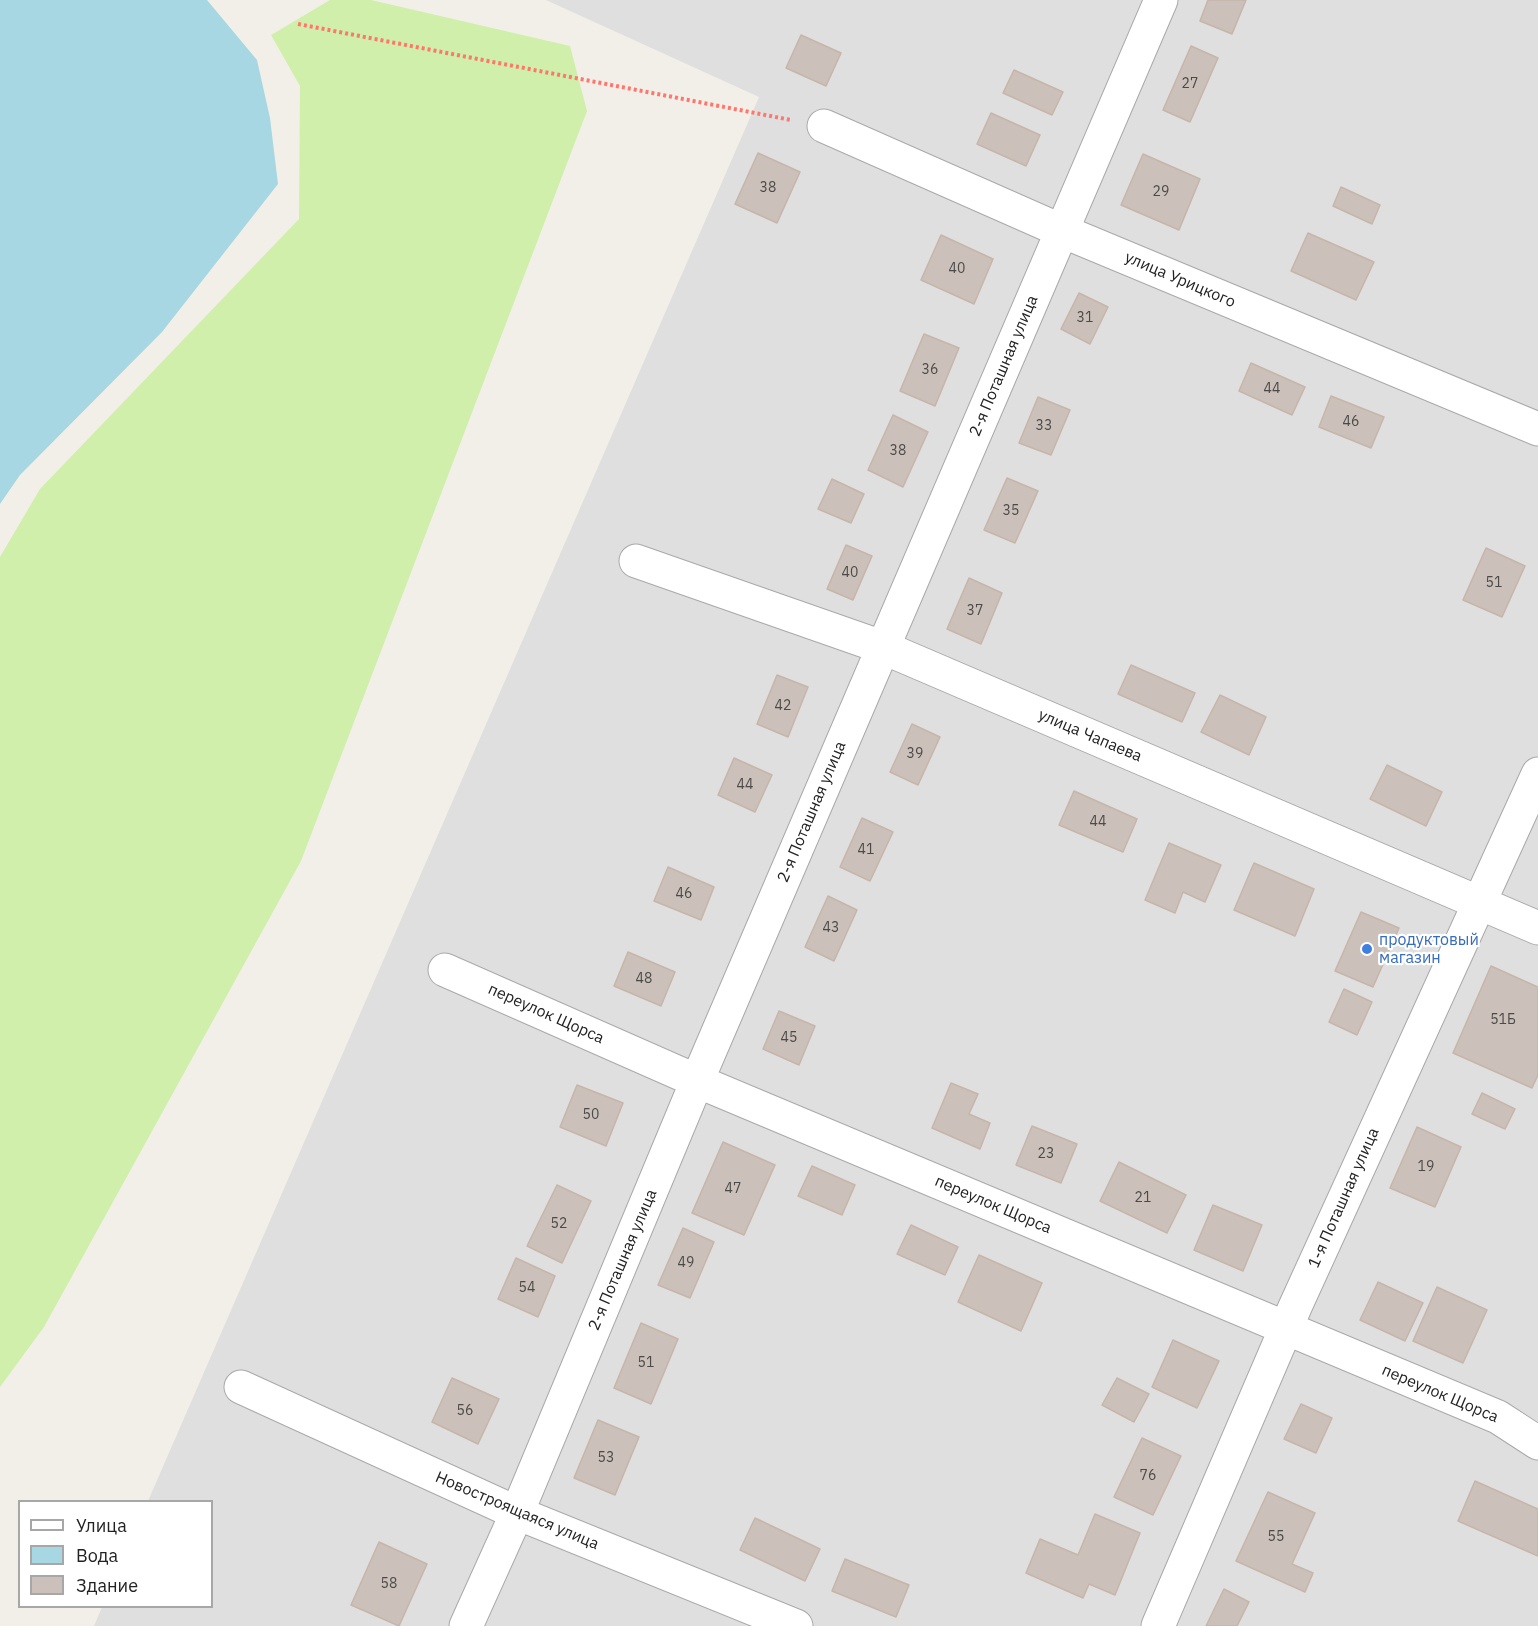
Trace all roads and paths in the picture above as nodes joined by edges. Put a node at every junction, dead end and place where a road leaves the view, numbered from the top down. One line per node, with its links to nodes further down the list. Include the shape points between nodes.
1 (1161, 0): 4 (street, 2-я Поташная улица)
2 (298, 24): 3 (path)
3 (824, 126): 4 (street, улица Урицкого)
4 (1062, 231): 5 (street, улица Урицкого); 7 (street, 2-я Поташная улица)
5 (1538, 429)
6 (636, 561): 7 (street, улица Чапаева)
7 (882, 647): 9 (street, улица Чапаева); 12 (street, 2-я Поташная улица)
8 (1538, 774): 9 (street, 1-я Поташная улица)
9 (1478, 903): 10 (street, улица Чапаева); 13 (street, 1-я Поташная улица)
10 (1538, 928)
11 (445, 970): 12 (street, переулок Щорса)
12 (697, 1081): 13 (street, переулок Щорса); 16 (street, 2-я Поташная улица)
13 (1286, 1328): 15 (street, переулок Щорса, via 1498,1417); 19 (street, 1-я Поташная улица)
14 (241, 1387): 16 (street, Новостроящаяся улица)
15 (1538, 1443)
16 (518, 1513): 17 (street, 2-я Поташная улица); 18 (street, Новостроящаяся улица)
17 (466, 1626)
18 (796, 1626)
19 (1158, 1626)

